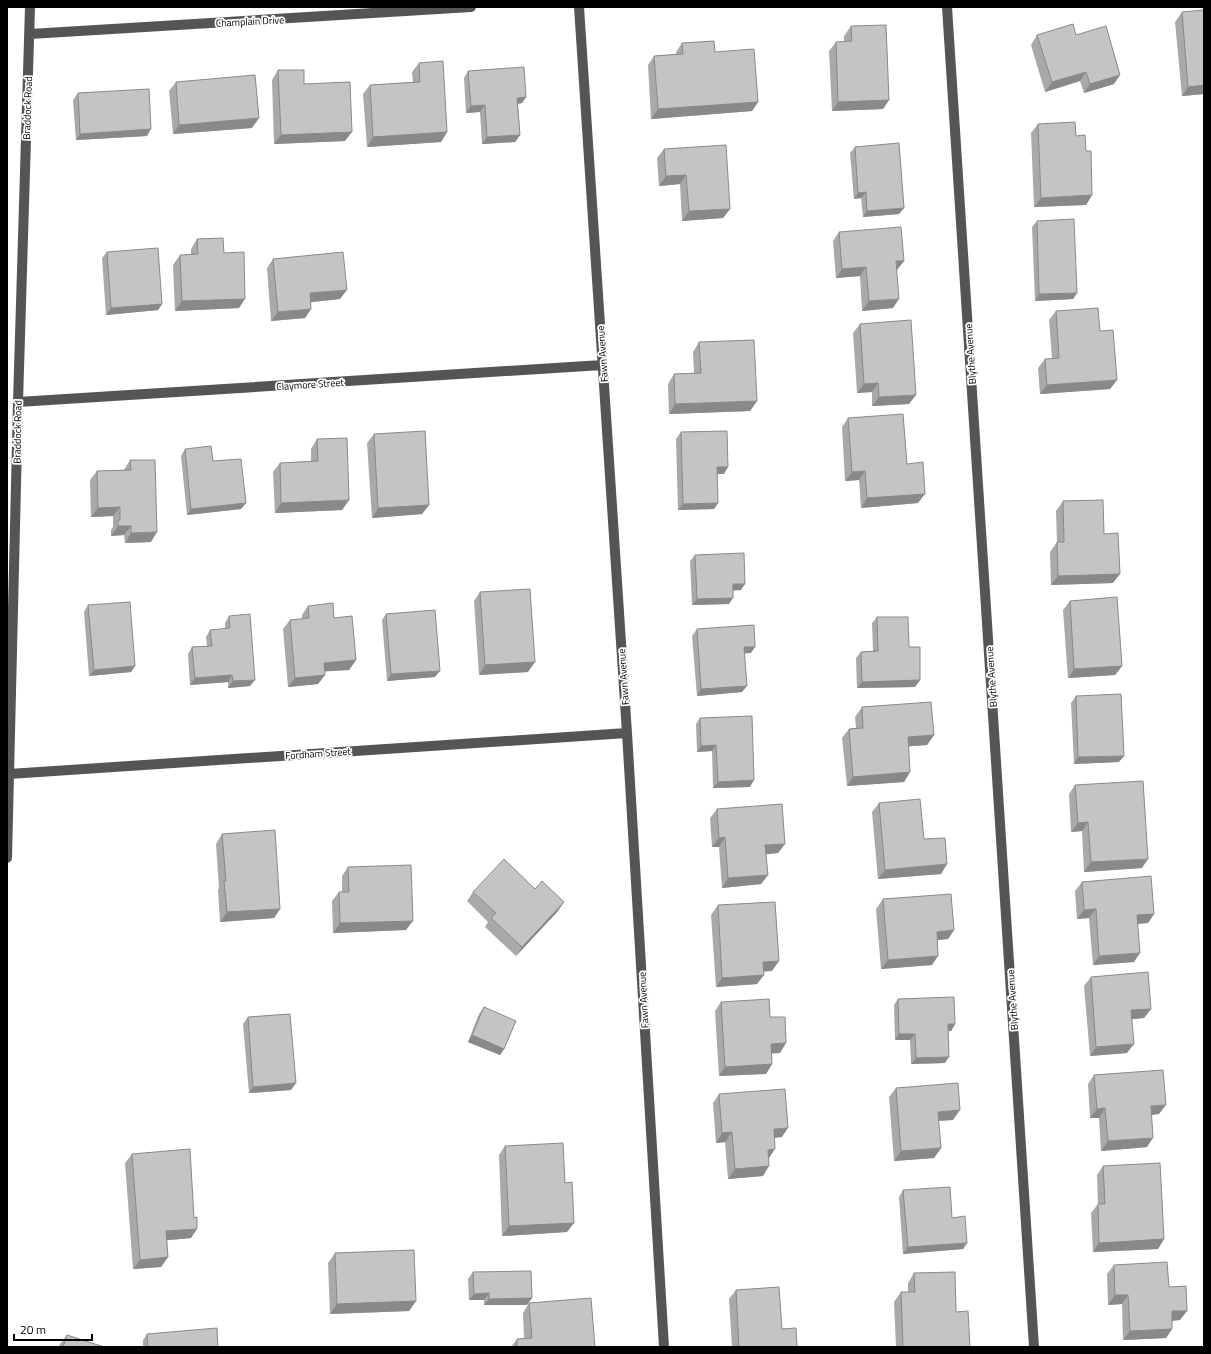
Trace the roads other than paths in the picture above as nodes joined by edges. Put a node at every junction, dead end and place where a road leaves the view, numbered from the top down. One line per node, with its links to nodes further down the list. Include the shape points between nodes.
1 (30, 7): 5 (street, Braddock Road)
2 (470, 7): 5 (street, Champlain Drive)
3 (579, 7): 6 (street, Fawn Avenue)
4 (947, 7): 12 (street, Blythe Avenue)
5 (30, 34): 7 (street, Braddock Road)
6 (602, 365): 7 (street, Claymore Street); 8 (street, Fawn Avenue)
7 (18, 402): 9 (street, Braddock Road)
8 (627, 733): 9 (street, Fordham Street); 11 (street, Fawn Avenue)
9 (9, 774): 10 (street, Braddock Road)
10 (7, 858)
11 (664, 1347)
12 (1034, 1347)

